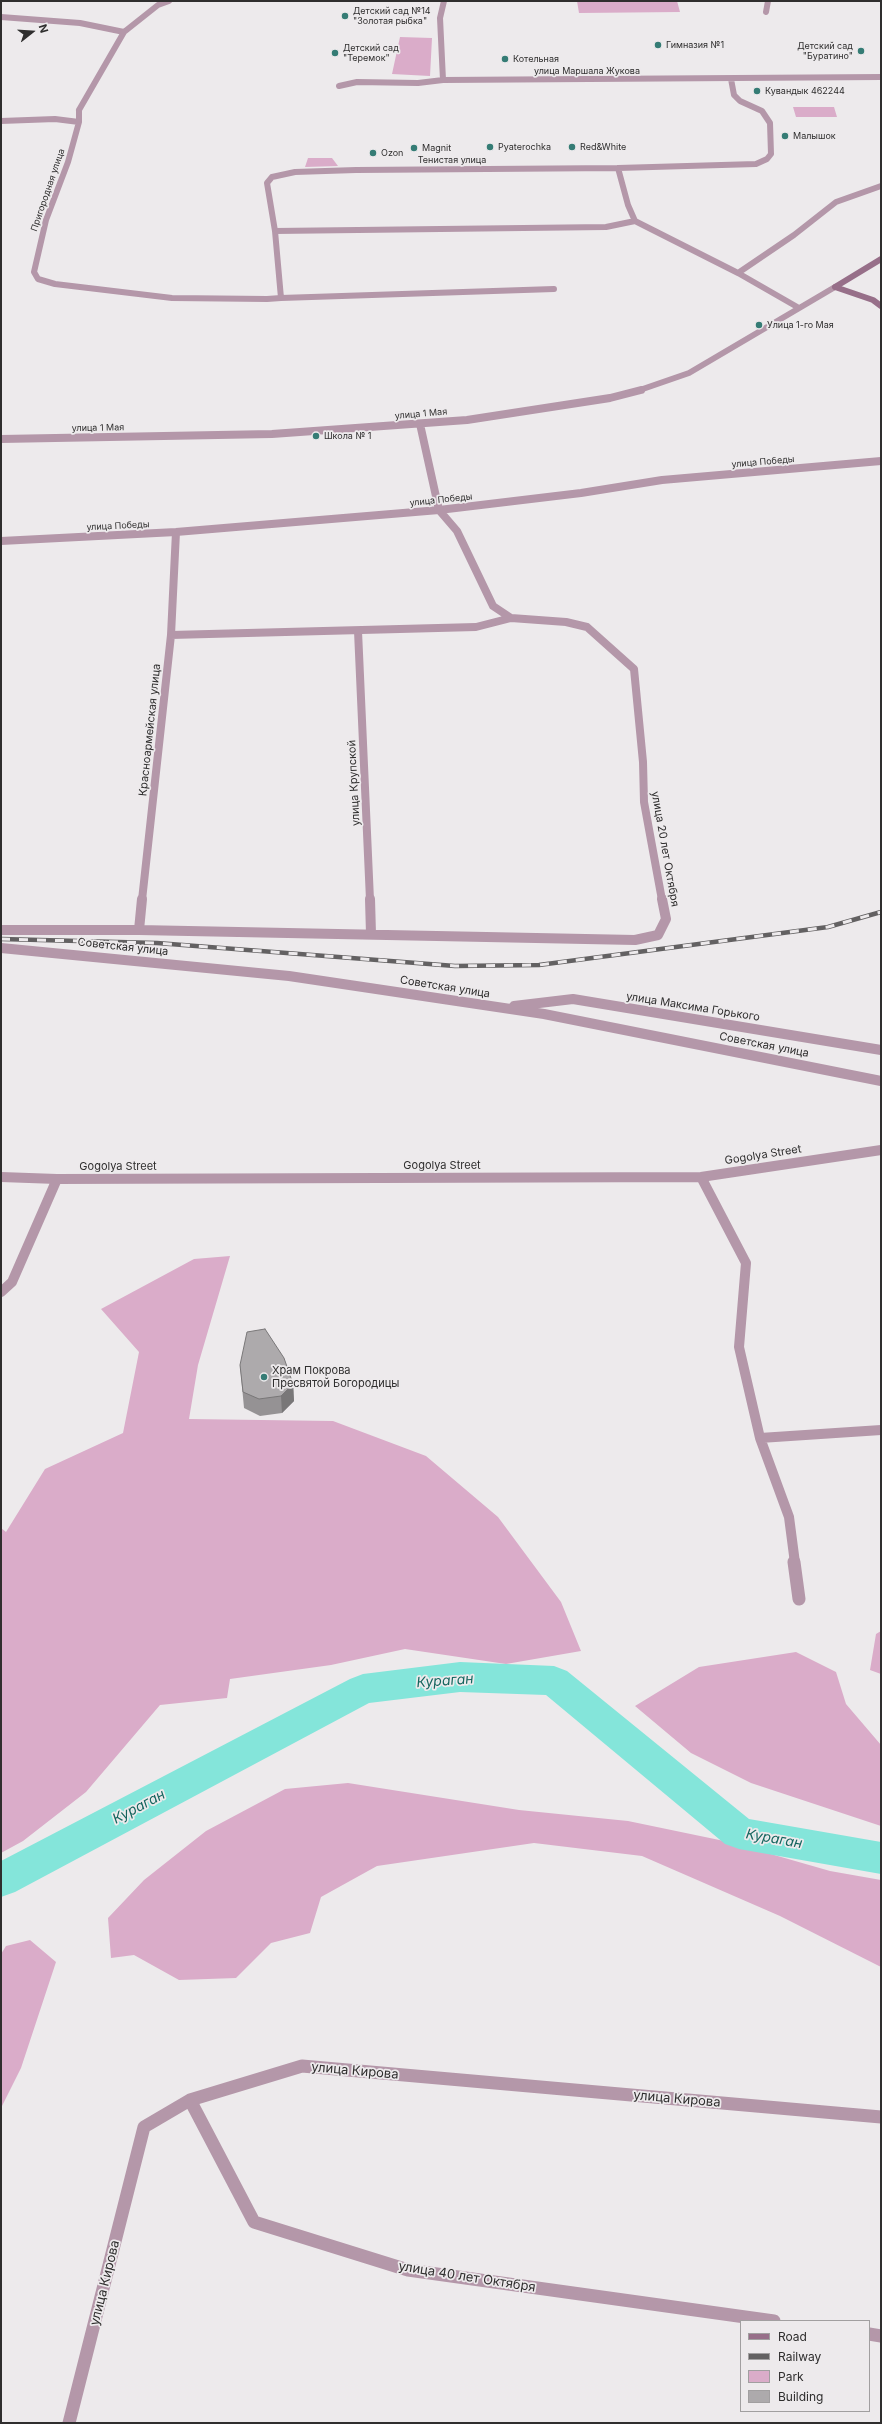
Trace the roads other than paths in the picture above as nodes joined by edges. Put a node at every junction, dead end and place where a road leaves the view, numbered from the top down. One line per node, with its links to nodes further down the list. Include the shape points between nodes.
1 (155, 1): 5 (street)
2 (169, 1): 5 (street)
3 (444, 1): 11 (street, via 440,18)
4 (768, 1): 6 (street)
5 (162, 4): 8 (street)
6 (766, 12)
7 (1, 17): 8 (street, via 80,23)
8 (124, 32): 13 (street)
9 (881, 77): 10 (street, улица Маршала Жукова)
10 (731, 79): 11 (street, улица Маршала Жукова); 17 (street, via 734,95 768,117 770,154 767,159 756,164 740,166)
11 (443, 80): 12 (street, улица Маршала Жукова, via 418,83 357,82)
12 (339, 86)
13 (73, 112): 14 (street); 16 (street, Пригородная улица)
14 (55, 119): 15 (street); 16 (street)
15 (1, 121)
16 (79, 122): 25 (street, Пригородная улица, via 68,162 46,220 34,272 38,279 55,284 172,298)
17 (618, 168): 19 (street); 20 (street, Тенистая улица, via 444,168 288,173 272,176 267,183)
18 (881, 186): 22 (street, via 836,202 794,235)
19 (635, 221): 20 (street, via 606,227); 22 (street)
20 (275, 231): 25 (street, Тенистая улица)
21 (881, 259): 23 (main road)
22 (738, 273): 27 (street)
23 (835, 287): 26 (main road, via 872,300); 27 (street, улица 1 Мая)
24 (554, 289): 25 (street)
25 (281, 298)
26 (881, 306)
27 (799, 308): 28 (street, улица 1 Мая, via 689,373 651,388 560,407)
28 (420, 424): 29 (street, улица 1 Мая, via 272,434); 31 (street)
29 (1, 439)
30 (881, 461): 31 (street, улица Победы, via 662,480 581,493)
31 (439, 510): 32 (street, улица Победы); 34 (street, via 456,531 493,606)
32 (176, 532): 33 (street, улица Победы); 36 (street, Красноармейская улица)
33 (1, 541)
34 (511, 618): 35 (street, via 476,627); 39 (street, улица 20 лет Октября, via 566,622 587,627 634,669 643,762 644,802 666,920 658,935 635,940)
35 (358, 632): 36 (street); 39 (street, улица Крупской)
36 (171, 635): 38 (street, Красноармейская улица)
37 (1, 930): 38 (street)
38 (139, 930): 39 (street)
39 (372, 934)
40 (1, 948): 41 (street, Советская улица, via 289,976)
41 (500, 1008): 42 (street, улица Максима Горького, via 573,999); 43 (street, Советская улица)
42 (881, 1050)
43 (881, 1081)
44 (881, 1150): 46 (street, Gogolya Street)
45 (1, 1177): 47 (street, Gogolya Street)
46 (701, 1177): 47 (street, Gogolya Street); 50 (street, via 746,1262 739,1347)
47 (57, 1179): 48 (street, via 12,1282)
48 (1, 1292)
49 (881, 1430): 50 (street)
50 (760, 1438): 51 (street, via 788,1517)
51 (799, 1599)
52 (190, 2100): 53 (street, улица Кирова, via 302,2066); 54 (street, улица 40 лет Октября, via 254,2222 408,2270); 57 (street, улица Кирова, via 144,2127)
53 (881, 2117)
54 (767, 2320)
55 (870, 2334): 56 (street)
56 (881, 2336)
57 (69, 2423)

